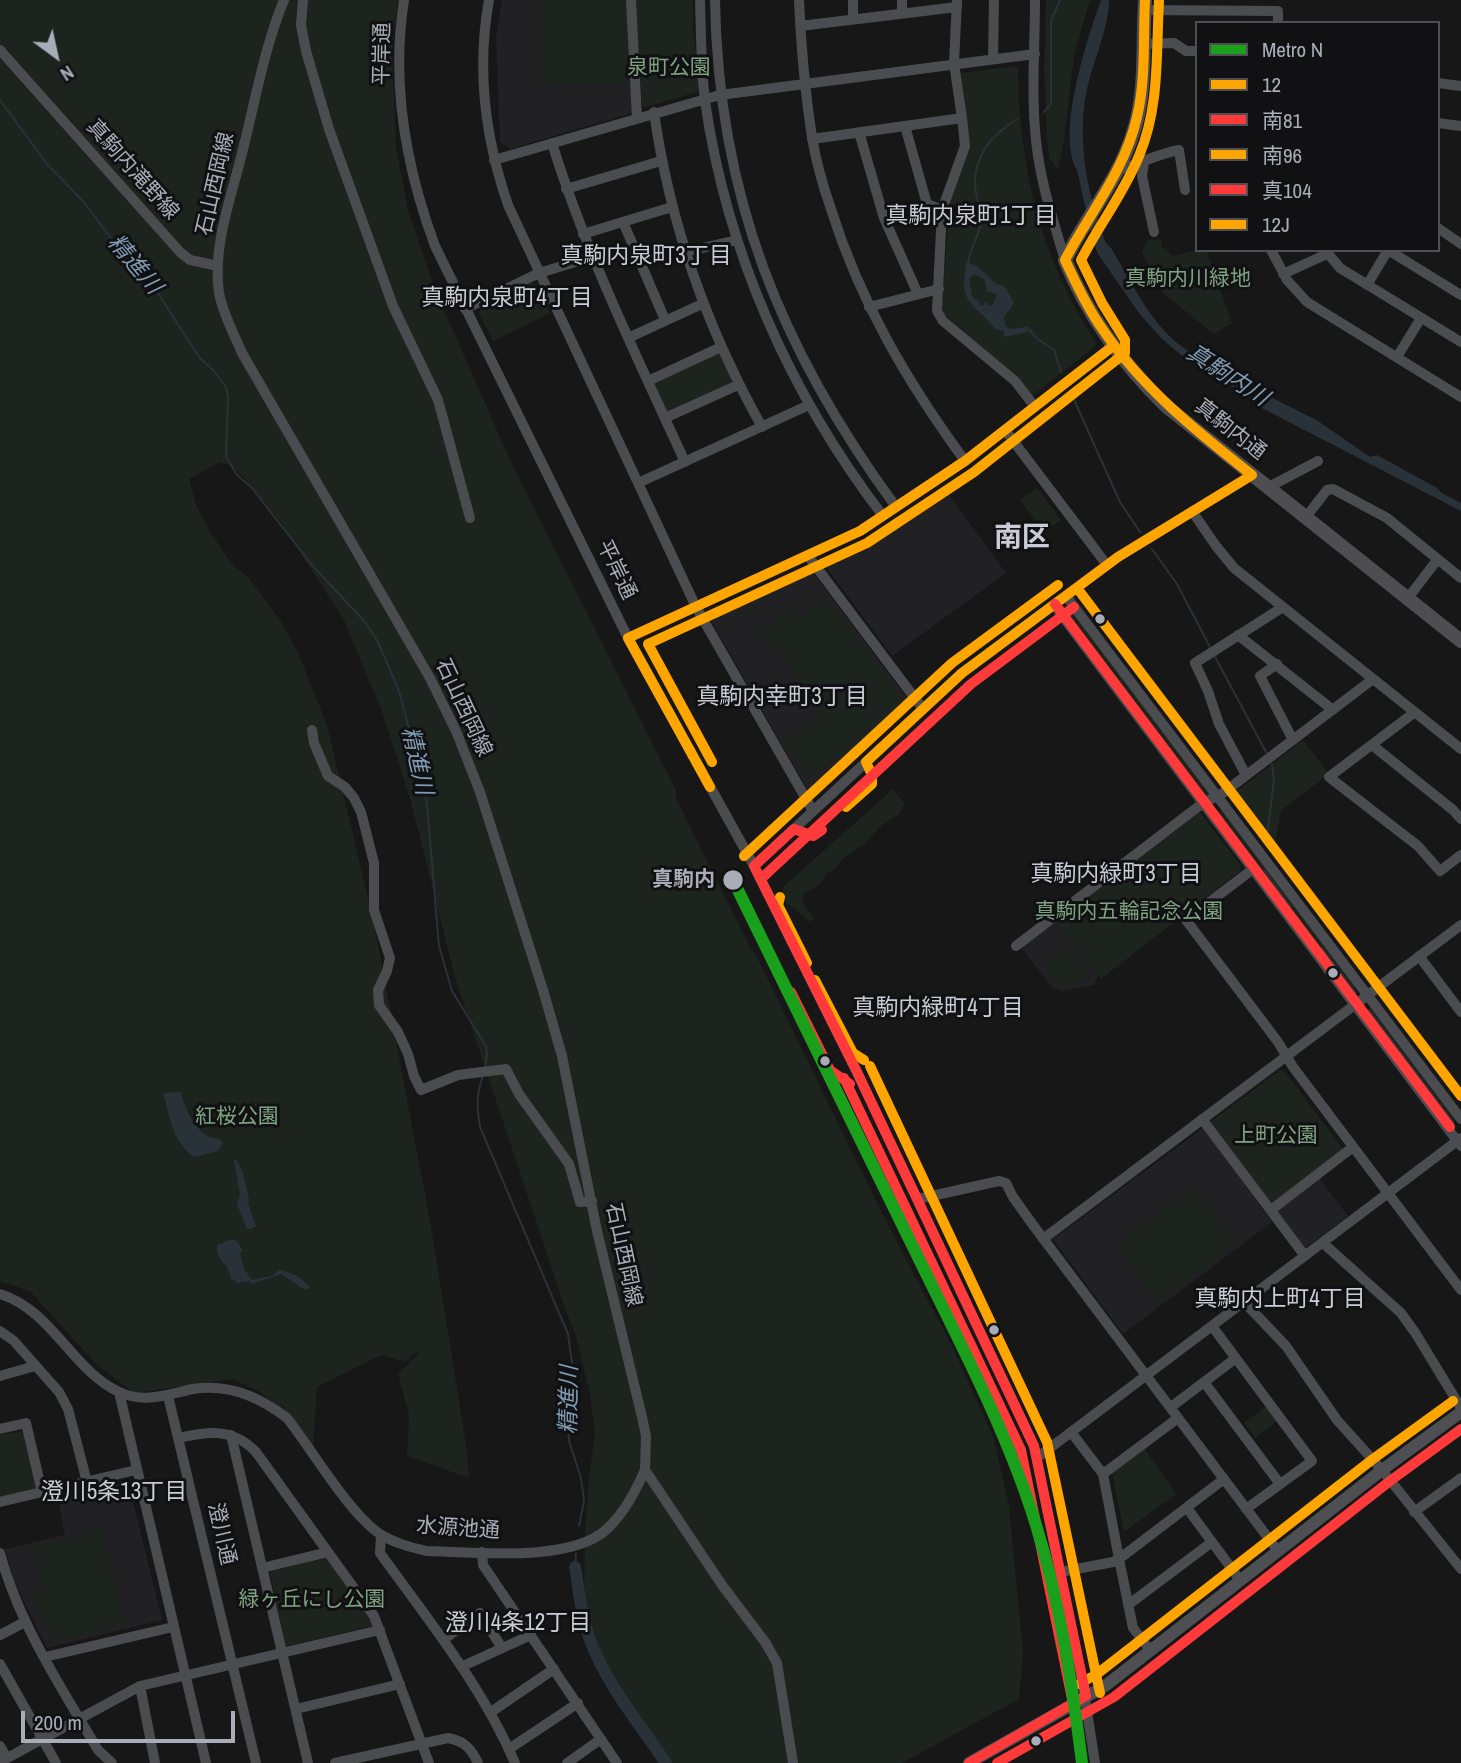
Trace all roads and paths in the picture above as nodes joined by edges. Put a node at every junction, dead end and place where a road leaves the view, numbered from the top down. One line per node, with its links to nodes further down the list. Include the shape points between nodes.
1 (284, 0): 60 (street, 石山西岡線, via 226,215)
2 (303, 0): 95 (street, via 306,51 329,129 393,306 438,400)
3 (404, 0): 69 (street, 平岸通, via 400,78 408,149 428,227)
4 (488, 0): 39 (street, via 482,83)
5 (631, 0): 31 (street)
6 (700, 0): 29 (street)
7 (715, 0): 28 (street)
8 (799, 0): 18 (street)
9 (853, 0): 16 (street)
10 (902, 0): 15 (street)
11 (994, 0): 23 (street)
12 (1035, 0): 22 (street)
13 (957, 3): 15 (street); 24 (street)
14 (1144, 5): 17 (street, via 1278,12); 19 (highway)
15 (902, 13): 16 (street)
16 (852, 19): 18 (street)
17 (1278, 21)
18 (800, 26): 25 (street)
19 (1143, 44): 21 (street, via 1174,43); 42 (highway, via 1134,132)
20 (0, 50): 60 (street, 真駒内滝野線, via 180,253)
21 (1195, 51)
22 (1035, 54): 23 (street); 59 (street, via 1036,140)
23 (993, 58): 24 (street)
24 (954, 63): 25 (street); 32 (street)
25 (806, 82): 28 (street); 37 (street)
26 (1440, 83): 27 (street)
27 (1461, 86)
28 (720, 95): 29 (street); 91 (street, via 739,188 775,299 823,397)
29 (705, 98): 30 (street); 51 (street)
30 (654, 112): 31 (street); 40 (street)
31 (637, 118): 38 (street)
32 (962, 118): 34 (street); 46 (street, via 965,146)
33 (1440, 123): 35 (street)
34 (905, 126): 36 (street); 46 (street, via 927,204)
35 (1461, 126)
36 (859, 132): 37 (street); 65 (street, via 884,218)
37 (812, 139): 68 (street, via 835,223)
38 (552, 143): 39 (street); 43 (street)
39 (494, 160): 61 (street, via 508,205)
40 (661, 161): 43 (street); 45 (street)
41 (1144, 162): 42 (street); 44 (street, via 1179,150); 49 (street, via 1142,176)
42 (1118, 171): 59 (highway)
43 (566, 189): 50 (street)
44 (1185, 190)
45 (672, 207): 47 (street); 53 (street)
46 (942, 210): 64 (street)
47 (623, 222): 50 (street); 71 (street)
48 (1440, 229): 52 (street)
49 (1154, 232)
50 (583, 234): 58 (street)
51 (737, 240): 53 (street); 80 (street, via 772,333)
52 (1461, 244)
53 (685, 252): 67 (street)
54 (1272, 252): 62 (street)
55 (1326, 252): 62 (street); 63 (street, via 1340,268)
56 (1387, 252): 63 (street)
57 (1391, 252): 66 (street)
58 (592, 257): 61 (street); 72 (street)
59 (1065, 260): 74 (highway, 真駒内通)
60 (218, 267): 138 (street, 石山西岡線, via 219,294 242,353 456,730 547,1003)
61 (539, 273): 69 (street); 89 (street)
62 (1283, 274): 76 (street, via 1307,302)
63 (1367, 285): 70 (street)
64 (939, 289): 65 (street); 81 (street, via 937,311 943,321 1009,376)
65 (918, 294): 68 (street)
66 (1461, 295)
67 (702, 304): 71 (street); 75 (street)
68 (869, 307): 85 (street, via 920,399)
69 (465, 309): 106 (street, 平岸通)
70 (1421, 318): 73 (street); 76 (street)
71 (665, 320): 72 (street)
72 (628, 338): 77 (street)
73 (1461, 342)
74 (1113, 346): 81 (street); 88 (highway, 真駒内通, via 1166,406)
75 (721, 348): 77 (street); 78 (street)
76 (1397, 357): 79 (street)
77 (648, 381): 82 (street)
78 (738, 385): 82 (street); 83 (street)
79 (1461, 397)
80 (809, 405): 83 (street); 93 (street)
81 (1035, 407): 84 (street)
82 (665, 418): 87 (street)
83 (762, 427): 87 (street)
84 (1005, 430): 85 (street); 98 (street)
85 (965, 461): 91 (street)
86 (1318, 461): 90 (street)
87 (685, 462): 89 (street)
88 (1252, 475): 90 (highway, 真駒内通); 92 (street)
89 (638, 483): 103 (street)
90 (1269, 487): 94 (highway, 真駒内通)
91 (896, 507): 93 (street)
92 (1192, 511): 98 (street); 104 (street, via 1226,559)
93 (883, 516): 96 (street)
94 (1306, 517): 97 (street, via 1327,490 1333,489 1387,518); 101 (highway, 真駒内通)
95 (470, 518)
96 (808, 556): 103 (street); 110 (street)
97 (1437, 559): 99 (street); 101 (street)
98 (1107, 565): 100 (street)
99 (1461, 578)
100 (1066, 596): 102 (street); 118 (street)
101 (1408, 598): 107 (highway, 真駒内通)
102 (1054, 605): 110 (street, via 962,673); 119 (street)
103 (696, 607): 106 (street); 120 (street)
104 (1283, 607): 105 (street); 109 (street)
105 (1238, 635): 108 (street); 117 (street, via 1195,663)
106 (628, 638): 123 (street, 平岸通)
107 (1461, 641)
108 (1277, 664): 111 (street); 114 (street, via 1260,676)
109 (1373, 679): 111 (street); 112 (street)
110 (923, 709): 120 (street)
111 (1333, 710): 114 (street)
112 (1415, 712): 115 (street); 116 (street)
113 (312, 730): 138 (street, via 328,776 345,787 361,812 374,863 374,910 390,958 378,990 379,1005 398,1032 421,1090 450,1077 506,1069 569,1164 580,1202)
114 (1293, 740): 117 (street)
115 (1372, 745): 121 (street); 122 (street, via 1329,777 1418,846 1440,871)
116 (1461, 749)
117 (1246, 775): 118 (street)
118 (1218, 796): 119 (street); 128 (street)
119 (1203, 803): 124 (street); 126 (street)
120 (813, 811): 123 (street)
121 (1461, 819)
122 (1461, 855)
123 (754, 866): 137 (street, 平岸通)
124 (1252, 869): 129 (street); 131 (street, via 1186,920)
125 (1461, 925): 127 (street)
126 (1016, 946)
127 (1419, 956): 128 (street); 130 (street)
128 (1368, 995): 129 (street); 133 (street)
129 (1355, 1005): 131 (street); 134 (street)
130 (1461, 1012)
131 (1287, 1056): 132 (street); 135 (street)
132 (1202, 1119): 139 (street); 140 (street)
133 (1461, 1119)
134 (1460, 1142): 136 (street)
135 (1353, 1147): 136 (street); 139 (street)
136 (1388, 1194): 141 (street); 143 (street)
137 (918, 1199): 140 (street, via 1003,1181); 162 (street, 平岸通)
138 (592, 1201): 164 (street, 石山西岡線, via 646,1436)
139 (1270, 1210): 142 (street)
140 (1043, 1239): 151 (street)
141 (1322, 1243): 142 (street); 156 (street, via 1401,1313)
142 (1305, 1256): 145 (street)
143 (1461, 1290)
144 (0, 1294): 153 (street, 水源池通, via 23,1304)
145 (1245, 1303): 146 (street); 165 (street, via 1286,1346 1337,1420)
146 (1212, 1326): 148 (street); 151 (street)
147 (0, 1331): 149 (street, via 15,1340)
148 (1236, 1358): 152 (street); 170 (street, via 1312,1461)
149 (35, 1366): 150 (street); 168 (street, via 68,1409)
150 (0, 1376)
151 (1146, 1376): 155 (street); 159 (street)
152 (1204, 1382): 155 (street); 170 (street)
153 (119, 1392): 154 (street, 水源池通, via 145,1398); 163 (street)
154 (168, 1396): 161 (street, 澄川通); 176 (street, 水源池通, via 219,1388 239,1391 272,1406 287,1418 362,1519)
155 (1171, 1408): 157 (street)
156 (1461, 1410): 165 (main road)
157 (1178, 1418): 166 (street); 167 (street)
158 (0, 1429): 171 (street, via 26,1423)
159 (1071, 1432): 162 (street); 166 (street)
160 (231, 1435): 161 (street, via 202,1432); 179 (street, via 256,1452); 183 (street)
161 (179, 1438): 199 (street, 澄川通)
162 (1038, 1457): 185 (street, 平岸通)
163 (136, 1470): 168 (street); 189 (street)
164 (645, 1470): 180 (street, 水源池通, via 632,1499 606,1530 587,1541 543,1552); 228 (street, via 777,1663)
165 (1382, 1470): 175 (street); 178 (main road)
166 (1103, 1474): 182 (street)
167 (1224, 1479): 173 (street); 174 (street)
168 (87, 1482): 171 (street)
169 (1459, 1483): 175 (street)
170 (1280, 1485): 174 (street)
171 (42, 1492): 172 (street)
172 (0, 1502)
173 (1187, 1508): 177 (street); 182 (street)
174 (1246, 1509): 178 (street)
175 (1414, 1512): 184 (street)
176 (381, 1535): 180 (street, 水源池通, via 426,1551); 193 (street, via 380,1553)
177 (1212, 1542): 186 (street); 187 (street)
178 (1278, 1551): 186 (main road)
179 (328, 1552): 183 (street); 190 (street)
180 (482, 1552): 192 (street, via 483,1564)
181 (0, 1553): 188 (street)
182 (1119, 1559): 185 (street); 187 (street)
183 (262, 1567): 196 (street)
184 (1461, 1569)
185 (1061, 1572): 205 (street, 平岸通)
186 (1240, 1580): 195 (main road)
187 (1128, 1605): 195 (street, via 1133,1628)
188 (25, 1622): 191 (street); 197 (street)
189 (173, 1626): 197 (street); 202 (street)
190 (380, 1630): 196 (street); 203 (street)
191 (0, 1635)
192 (531, 1635): 194 (street); 201 (street)
193 (443, 1640): 194 (street, via 480,1613); 200 (street)
194 (502, 1648): 200 (street)
195 (1150, 1650): 205 (main road)
196 (282, 1653): 199 (street); 207 (street)
197 (45, 1657): 209 (street)
198 (0, 1664): 210 (street)
199 (232, 1664): 202 (street); 220 (street, 澄川通)
200 (463, 1666): 208 (street)
201 (554, 1669): 206 (street); 208 (street)
202 (185, 1675): 204 (street); 219 (street)
203 (400, 1684): 207 (street); 212 (street)
204 (140, 1686): 209 (street); 218 (street)
205 (1086, 1696): 229 (main road); 230 (street, 平岸通)
206 (578, 1703): 211 (street); 214 (street)
207 (296, 1709): 221 (street)
208 (491, 1712): 214 (street)
209 (80, 1719): 210 (street); 217 (street, via 98,1750)
210 (43, 1739): 215 (street); 216 (street)
211 (601, 1739): 226 (street); 227 (street)
212 (421, 1743): 222 (street); 223 (street); 224 (street, via 460,1740)
213 (0, 1746): 215 (street)
214 (509, 1749): 225 (street)
215 (3, 1760)
216 (56, 1763)
217 (112, 1763)
218 (155, 1763)
219 (206, 1763)
220 (256, 1763)
221 (308, 1763)
222 (335, 1763)
223 (429, 1763)
224 (478, 1763)
225 (515, 1763)
226 (567, 1763)
227 (617, 1763)
228 (793, 1763)
229 (969, 1763)
230 (1095, 1763)

